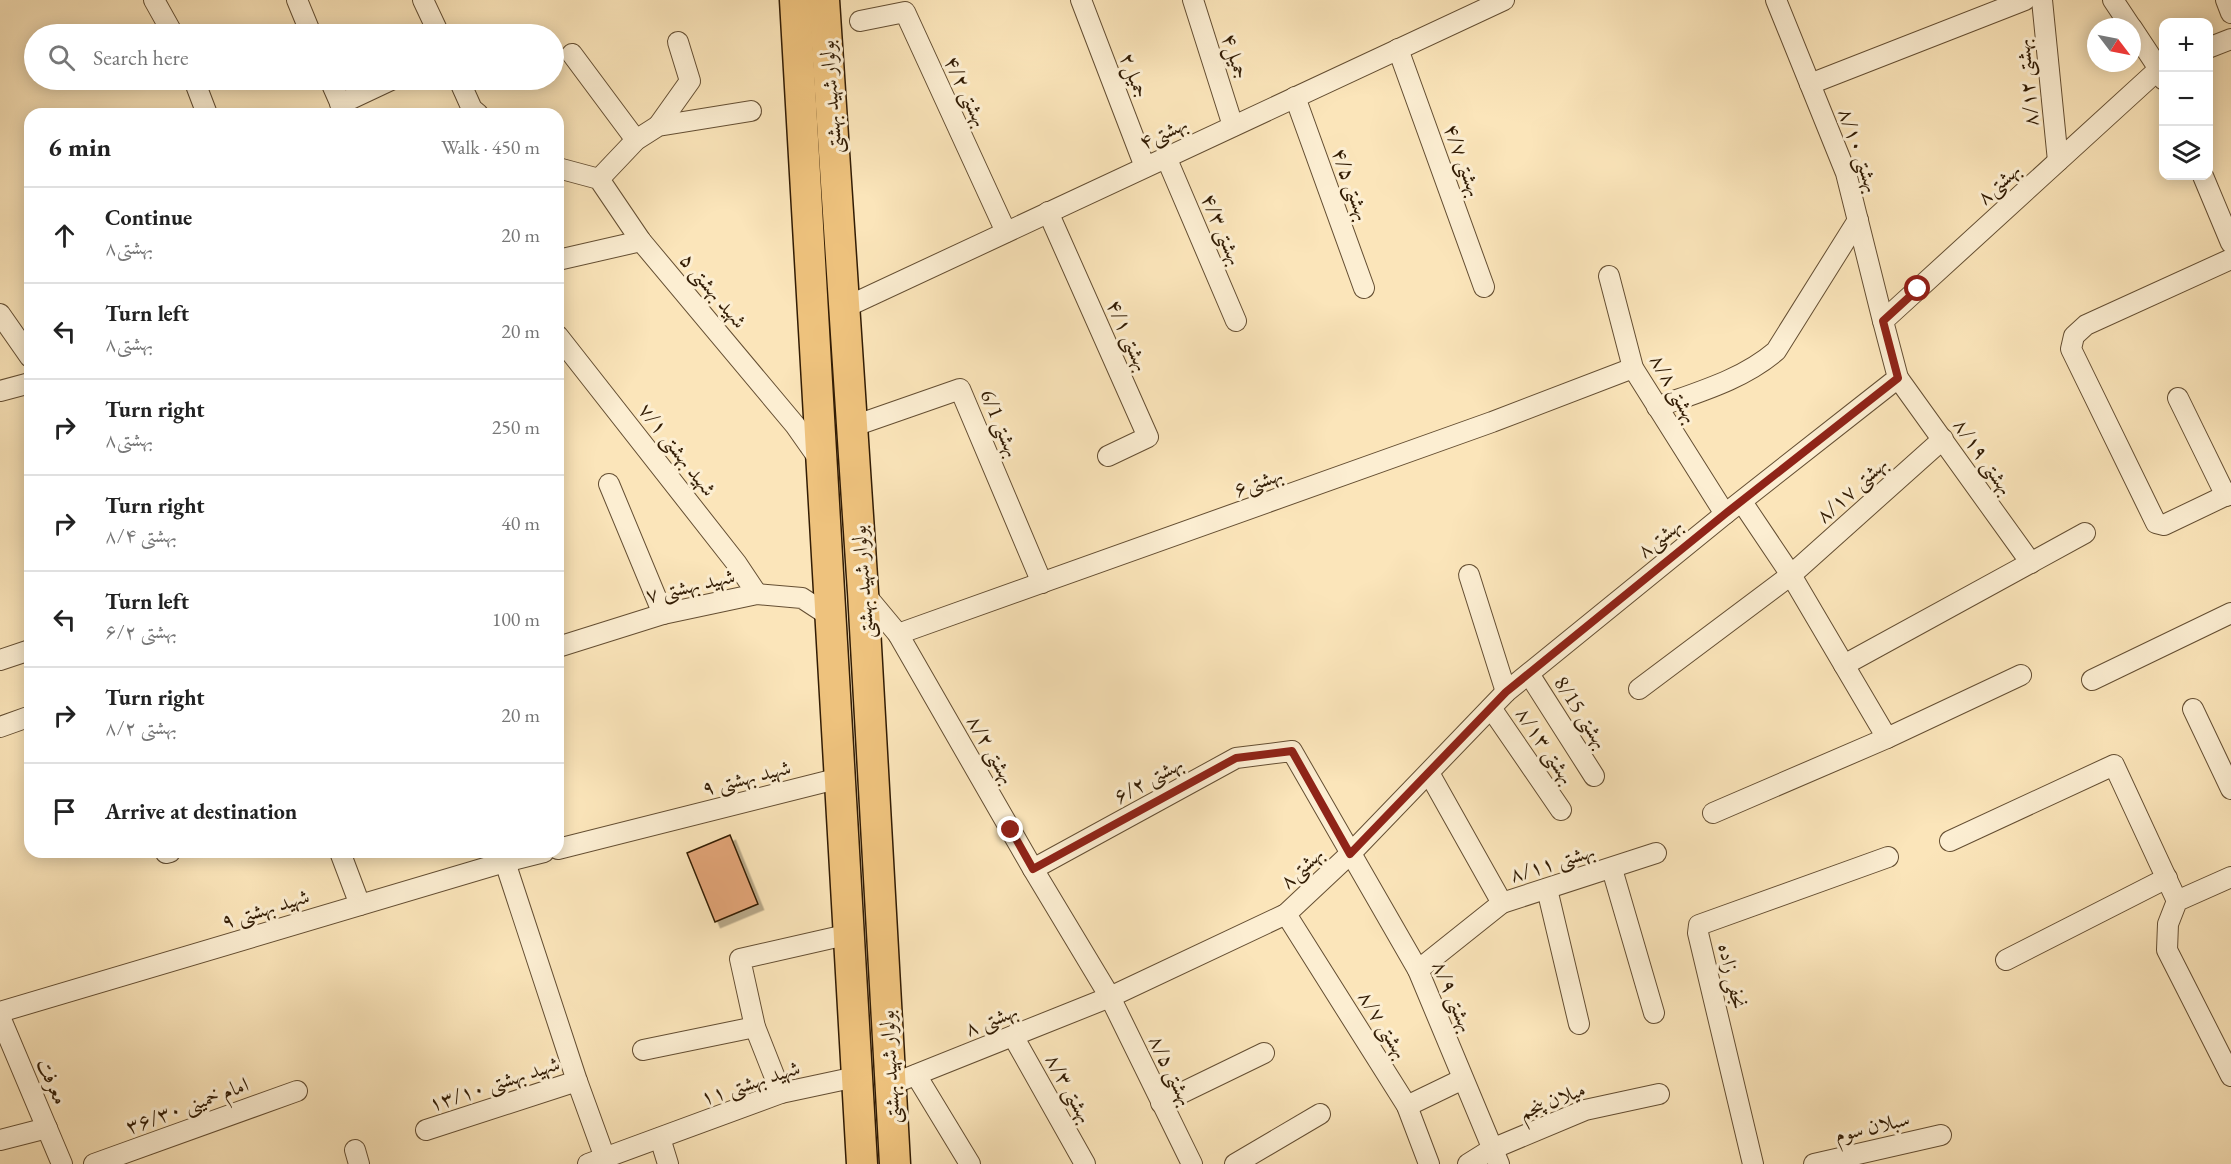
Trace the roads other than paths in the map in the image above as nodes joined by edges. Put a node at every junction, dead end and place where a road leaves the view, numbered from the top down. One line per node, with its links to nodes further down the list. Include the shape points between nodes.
1 (154, 0): 17 (street)
2 (297, 0): 18 (street)
3 (423, 0): 19 (street)
4 (795, 0): 73 (main road, بولوار شهید بهشتی)
5 (824, 0): 58 (main road, بولوار شهید بهشتی)
6 (1081, 0): 44 (street, جمیل۲)
7 (1193, 0): 40 (street, جمیل۴)
8 (1504, 0): 24 (street, بهشتی۴)
9 (1776, 0): 28 (street, بهشتی ۸/۱۰)
10 (2025, 0): 28 (street)
11 (2042, 0): 43 (street, بهشتی ۸/۱۲)
12 (2113, 0): 15 (street)
13 (2226, 0): 14 (street)
14 (2231, 13)
15 (2125, 18)
16 (860, 21): 50 (street, بهشتی ۴/۲, via 905,12)
17 (167, 24)
18 (307, 24)
19 (434, 24)
20 (2231, 39): 23 (street)
21 (2141, 41): 26 (street)
22 (678, 42): 39 (street, via 690,81)
23 (2213, 46)
24 (1398, 49): 33 (street, بهشتی۴); 56 (street, بهشتی ۴/۷)
25 (572, 54): 41 (street)
26 (2159, 68)
27 (2159, 75): 43 (street, بهشتی۸)
28 (1810, 84): 49 (street, بهشتی ۸/۱۰, via 1846,173)
29 (198, 90): 34 (street)
30 (334, 90): 35 (street)
31 (374, 90): 36 (street)
32 (463, 90): 37 (street)
33 (1295, 97): 40 (street, بهشتی۴); 57 (street, بهشتی ۴/۵)
34 (205, 108)
35 (343, 108)
36 (345, 108)
37 (471, 108)
38 (751, 111): 39 (street)
39 (658, 126): 41 (street)
40 (1233, 126): 42 (street, بهشتی۴)
41 (636, 140): 46 (street)
42 (1166, 157): 44 (street, بهشتی۴); 60 (street, بهشتی ۴/۳)
43 (2058, 160): 61 (street, بهشتی۸)
44 (1144, 167): 48 (street, بهشتی۴)
45 (564, 170): 46 (street)
46 (599, 179): 51 (street, شهید بهشتی ۵)
47 (2205, 180): 52 (street)
48 (1048, 212): 50 (street, بهشتی۴); 72 (street, بهشتی ۴/۱, via 1149,437)
49 (1858, 220): 61 (street, بهشتی ۸/۱۰); 69 (street, via 1776,351 1758,366 1726,382)
50 (1006, 232): 58 (street, بهشتی۴)
51 (641, 241): 53 (street); 73 (street, شهید بهشتی ۵, via 795,425)
52 (2231, 243)
53 (564, 259)
54 (2231, 259): 75 (street, via 2086,326 2074,336 2071,349 2156,524 2164,525)
55 (1609, 276): 64 (street, بهشتی ۸/۸)
56 (1484, 287)
57 (1364, 288)
58 (844, 308): 70 (main road, بولوار شهید بهشتی)
59 (0, 314): 63 (street)
60 (1236, 321)
61 (1883, 321): 65 (street)
62 (564, 344): 84 (street, شهید بهشتی ۷/۱)
63 (24, 348)
64 (1633, 368): 69 (street, بهشتی ۸/۸); 82 (street, بهشتی۶)
65 (1898, 378): 71 (street, بهشتی ۸/۱۹); 76 (street, بهشتی۸)
66 (24, 385): 67 (street)
67 (0, 392)
68 (2178, 398): 75 (street)
69 (1657, 407): 77 (street, بهشتی ۸/۸)
70 (851, 427): 82 (street, بهشتی 6/1, via 960,389); 83 (main road, بولوار شهید بهشتی)
71 (1943, 440): 79 (street, بهشتی ۸/۱۹); 81 (street, بهشتی ۸/۱۷)
72 (1108, 456)
73 (822, 463): 87 (main road, بولوار شهید بهشتی)
74 (609, 484): 86 (street)
75 (2228, 495)
76 (1742, 502): 77 (street, بهشتی۸); 81 (street)
77 (1725, 514): 93 (street, بهشتی۸)
78 (2085, 533): 79 (street)
79 (2031, 563): 92 (street)
80 (1469, 575): 97 (street)
81 (1791, 575): 92 (street); 96 (street, بهشتی ۸/۱۷)
82 (1042, 583): 88 (street, بهشتی۶)
83 (863, 592): 88 (street, بهشتی ۸/۲); 141 (main road, بولوار شهید بهشتی)
84 (757, 594): 86 (street, شهید بهشتی ۷); 87 (street, شهید بهشتی ۷, via 802,598)
85 (2231, 613): 95 (street)
86 (663, 614): 89 (street, شهید بهشتی ۷)
87 (831, 616): 106 (main road, بولوار شهید بهشتی)
88 (898, 634): 118 (street, بهشتی ۸/۲)
89 (564, 645)
90 (24, 652): 91 (street)
91 (0, 660)
92 (1844, 665): 102 (street)
93 (1529, 674): 97 (street, بهشتی۸); 105 (street, بهشتی 8/15)
94 (2021, 675): 102 (street)
95 (2092, 680)
96 (1639, 689)
97 (1506, 692): 98 (street, بهشتی۸)
98 (1491, 708): 104 (street, بهشتی۸); 108 (street, بهشتی ۸/۱۳)
99 (2193, 709): 107 (street)
100 (24, 718): 101 (street)
101 (0, 727)
102 (1887, 738): 109 (street)
103 (1292, 751): 113 (street, بهشتی ۸/۹); 118 (street, بهشتی ۶/۲, via 1236,758)
104 (1428, 773): 113 (street, بهشتی۸); 124 (street, بهشتی ۸/۱۱)
105 (1594, 776)
106 (840, 778): 111 (street, شهید بهشتی ۹); 127 (main road, بولوار شهید بهشتی)
107 (2231, 789)
108 (1560, 810)
109 (1713, 813)
110 (1950, 841): 121 (street, via 2114,765)
111 (564, 847)
112 (1656, 853): 119 (street, بهشتی ۸/۱۱)
113 (1350, 854): 126 (street, بهشتی۸); 129 (street, بهشتی ۸/۹)
114 (1888, 857): 167 (street, نجفی زاده, via 1699,925)
115 (342, 858): 125 (street)
116 (521, 858): 117 (street, شهید بهشتی ۹)
117 (505, 862): 125 (street, شهید بهشتی ۹); 142 (street)
118 (1033, 869): 130 (street, بهشتی ۸/۲)
119 (1612, 869): 122 (street, بهشتی ۸/۱۱); 131 (street)
120 (2231, 877): 123 (street)
121 (2167, 878): 123 (street); 128 (street)
122 (1546, 889): 124 (street, بهشتی ۸/۱۱); 133 (street)
123 (2177, 901): 138 (street, via 2168,924 2167,950)
124 (1502, 903): 129 (street)
125 (360, 905): 132 (street, شهید بهشتی ۹)
126 (1286, 914): 130 (street, بهشتی۸); 147 (street, بهشتی ۸/۷)
127 (850, 934): 134 (street, via 740,959); 139 (main road, بولوار شهید بهشتی)
128 (2006, 960)
129 (1418, 970): 140 (street, بهشتی ۸/۹)
130 (1110, 997): 135 (street, ۸ بهشتی); 146 (street, بهشتی ۸/۵)
131 (1654, 1013)
132 (0, 1015): 149 (street, معرفت)
133 (1579, 1024)
134 (755, 1027): 136 (street); 144 (street)
135 (1013, 1036): 141 (street, ۸ بهشتی); 162 (street, بهشتی ۸/۳)
136 (643, 1050)
137 (1264, 1053): 146 (street)
138 (2230, 1072)
139 (856, 1077): 144 (street, شهید بهشتی ۱۱); 159 (main road, بولوار شهید بهشتی)
140 (1463, 1079): 147 (street); 154 (street, بهشتی ۸/۹)
141 (903, 1080): 160 (main road, بولوار شهید بهشتی); 161 (street)
142 (577, 1081): 150 (street, شهید بهشتی ۱۳/۱۰); 155 (street)
143 (297, 1090): 157 (street, امام خمینی ۳۶/۳۰)
144 (781, 1093): 152 (street, شهید بهشتی ۱۱)
145 (1659, 1094): 154 (street, میلان پنجم, via 1585,1110)
146 (1161, 1103): 163 (street, بهشتی ۸/۵)
147 (1407, 1106): 165 (street, بهشتی ۸/۷)
148 (1320, 1114): 164 (street)
149 (47, 1128): 153 (street); 156 (street, معرفت)
150 (426, 1130)
151 (1941, 1135): 168 (street, سبلان سوم)
152 (660, 1138): 155 (street, شهید بهشتی ۱۱); 158 (street)
153 (0, 1140)
154 (1496, 1157): 166 (street, میلان پنجم)
155 (597, 1161)
156 (62, 1164)
157 (94, 1164)
158 (668, 1164)
159 (862, 1164)
160 (895, 1164)
161 (970, 1164)
162 (1085, 1164)
163 (1192, 1164)
164 (1235, 1164)
165 (1429, 1164)
166 (1468, 1164)
167 (1753, 1164)
168 (1814, 1164)

